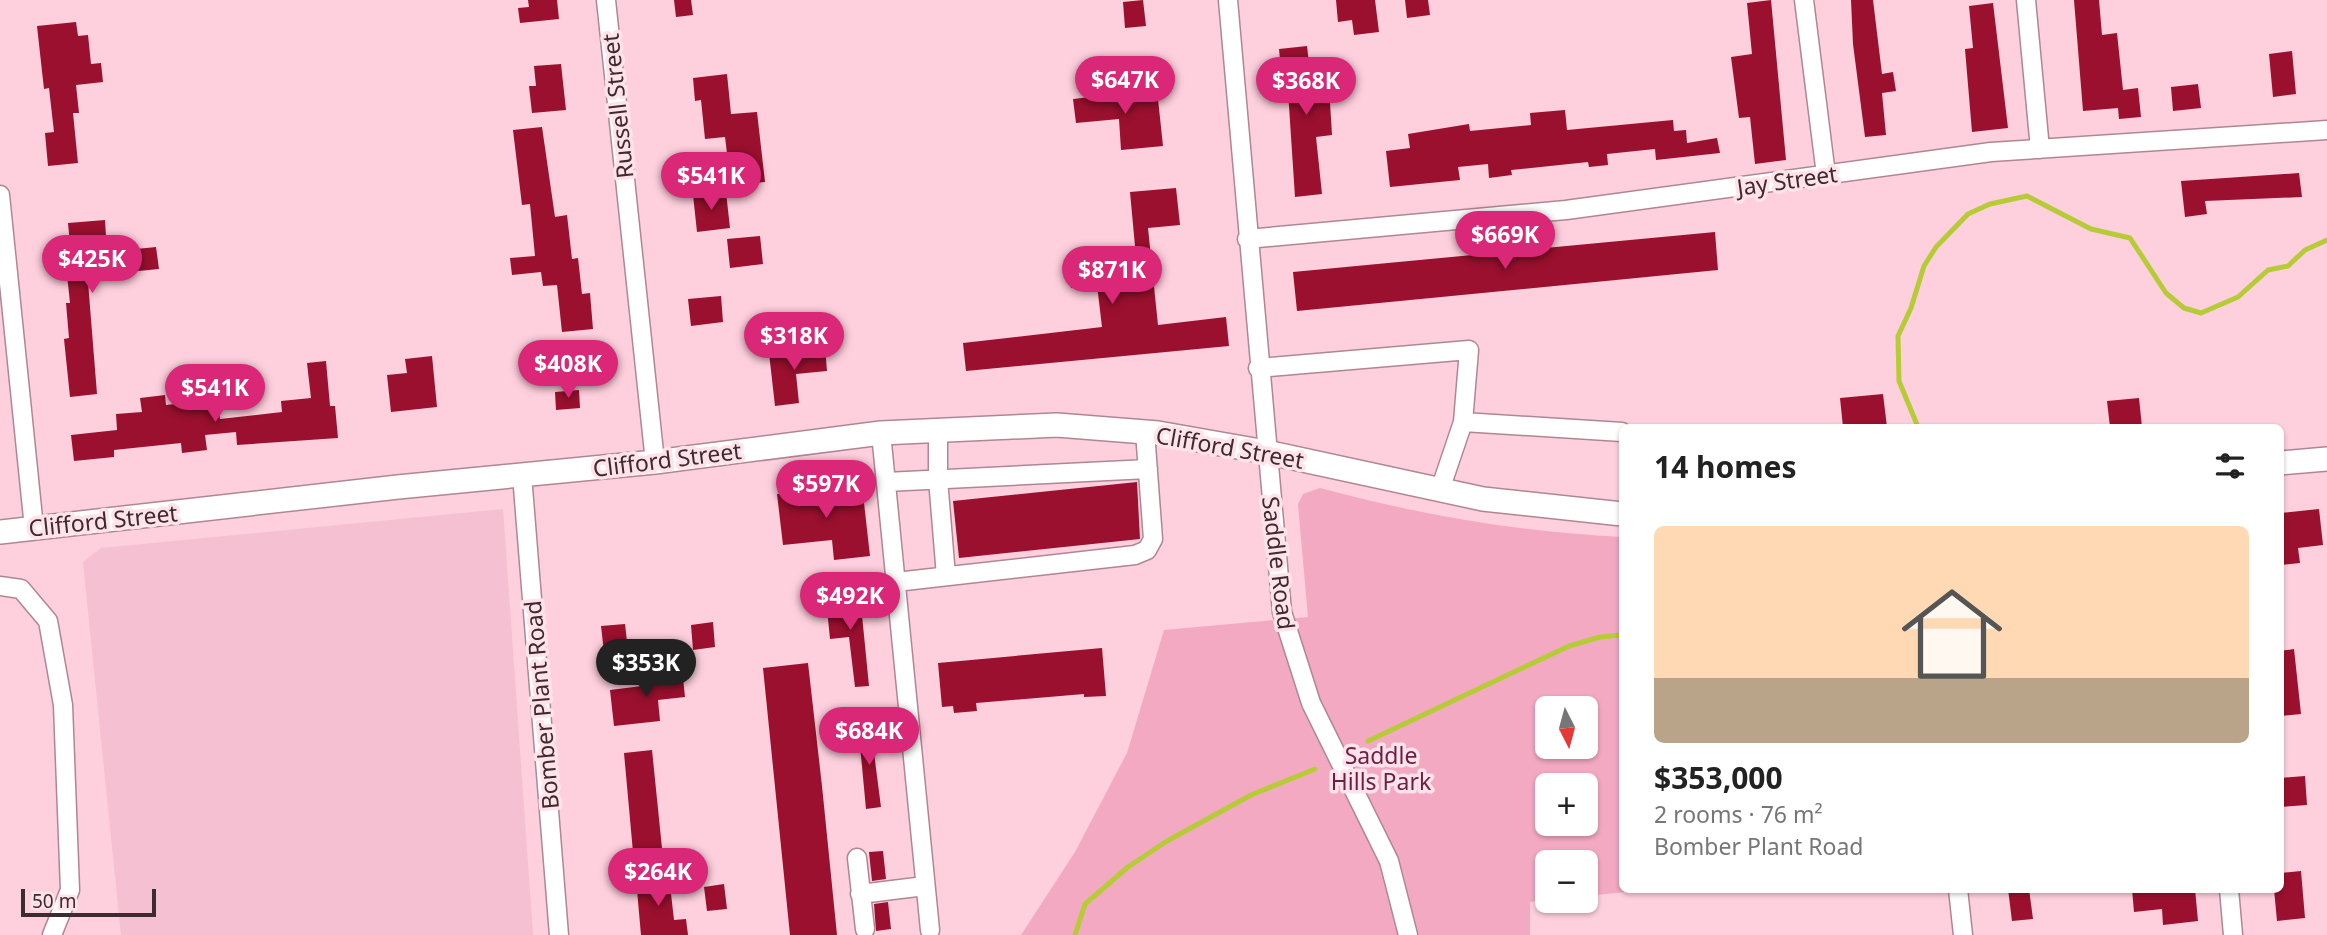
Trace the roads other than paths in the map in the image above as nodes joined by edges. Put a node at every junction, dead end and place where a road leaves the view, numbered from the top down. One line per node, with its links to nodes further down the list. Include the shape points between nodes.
1 (606, 0): 18 (street, Russell Street)
2 (1228, 0): 9 (street, Saddle Road)
3 (1804, 0): 7 (street)
4 (2026, 0): 6 (street)
5 (2327, 130): 6 (street, Jay Street)
6 (2040, 149): 7 (street, Jay Street)
7 (1826, 175): 9 (street, Jay Street, via 1566,210)
8 (0, 195): 26 (street)
9 (1247, 239): 10 (street, Saddle Road)
10 (1258, 368): 11 (street, via 1468,350); 16 (street, Saddle Road)
11 (1463, 422): 14 (street); 24 (street)
12 (938, 430): 13 (main road, Clifford Street, via 1057,425); 15 (main road, Clifford Street); 22 (street)
13 (1145, 432): 16 (main road, Clifford Street); 20 (street)
14 (1619, 432)
15 (881, 433): 18 (main road, Clifford Street); 23 (street)
16 (1266, 452): 24 (main road, Clifford Street); 40 (street, Saddle Road, via 1282,612 1289,640 1322,727 1389,861)
17 (2327, 459): 19 (main road)
18 (655, 462): 21 (main road, Clifford Street)
19 (2284, 463)
20 (1148, 469): 22 (street); 28 (street, via 1153,539 1147,550)
21 (522, 475): 26 (main road, Clifford Street); 39 (street, Bomber Plant Road)
22 (938, 480): 23 (street); 28 (street)
23 (886, 482): 29 (street)
24 (1440, 490): 25 (main road, Clifford Street)
25 (1619, 514)
26 (34, 528): 27 (main road, Clifford Street)
27 (0, 532)
28 (946, 576): 29 (street)
29 (896, 582): 32 (street)
30 (0, 586): 38 (street, via 20,589 48,621 63,705 70,890)
31 (857, 858): 35 (street)
32 (926, 886): 35 (street); 37 (street)
33 (1958, 893): 41 (street)
34 (2229, 893): 42 (street)
35 (860, 894): 36 (street)
36 (864, 929)
37 (930, 930)
38 (52, 935)
39 (559, 935)
40 (1408, 935)
41 (1963, 935)
42 (2233, 935)

